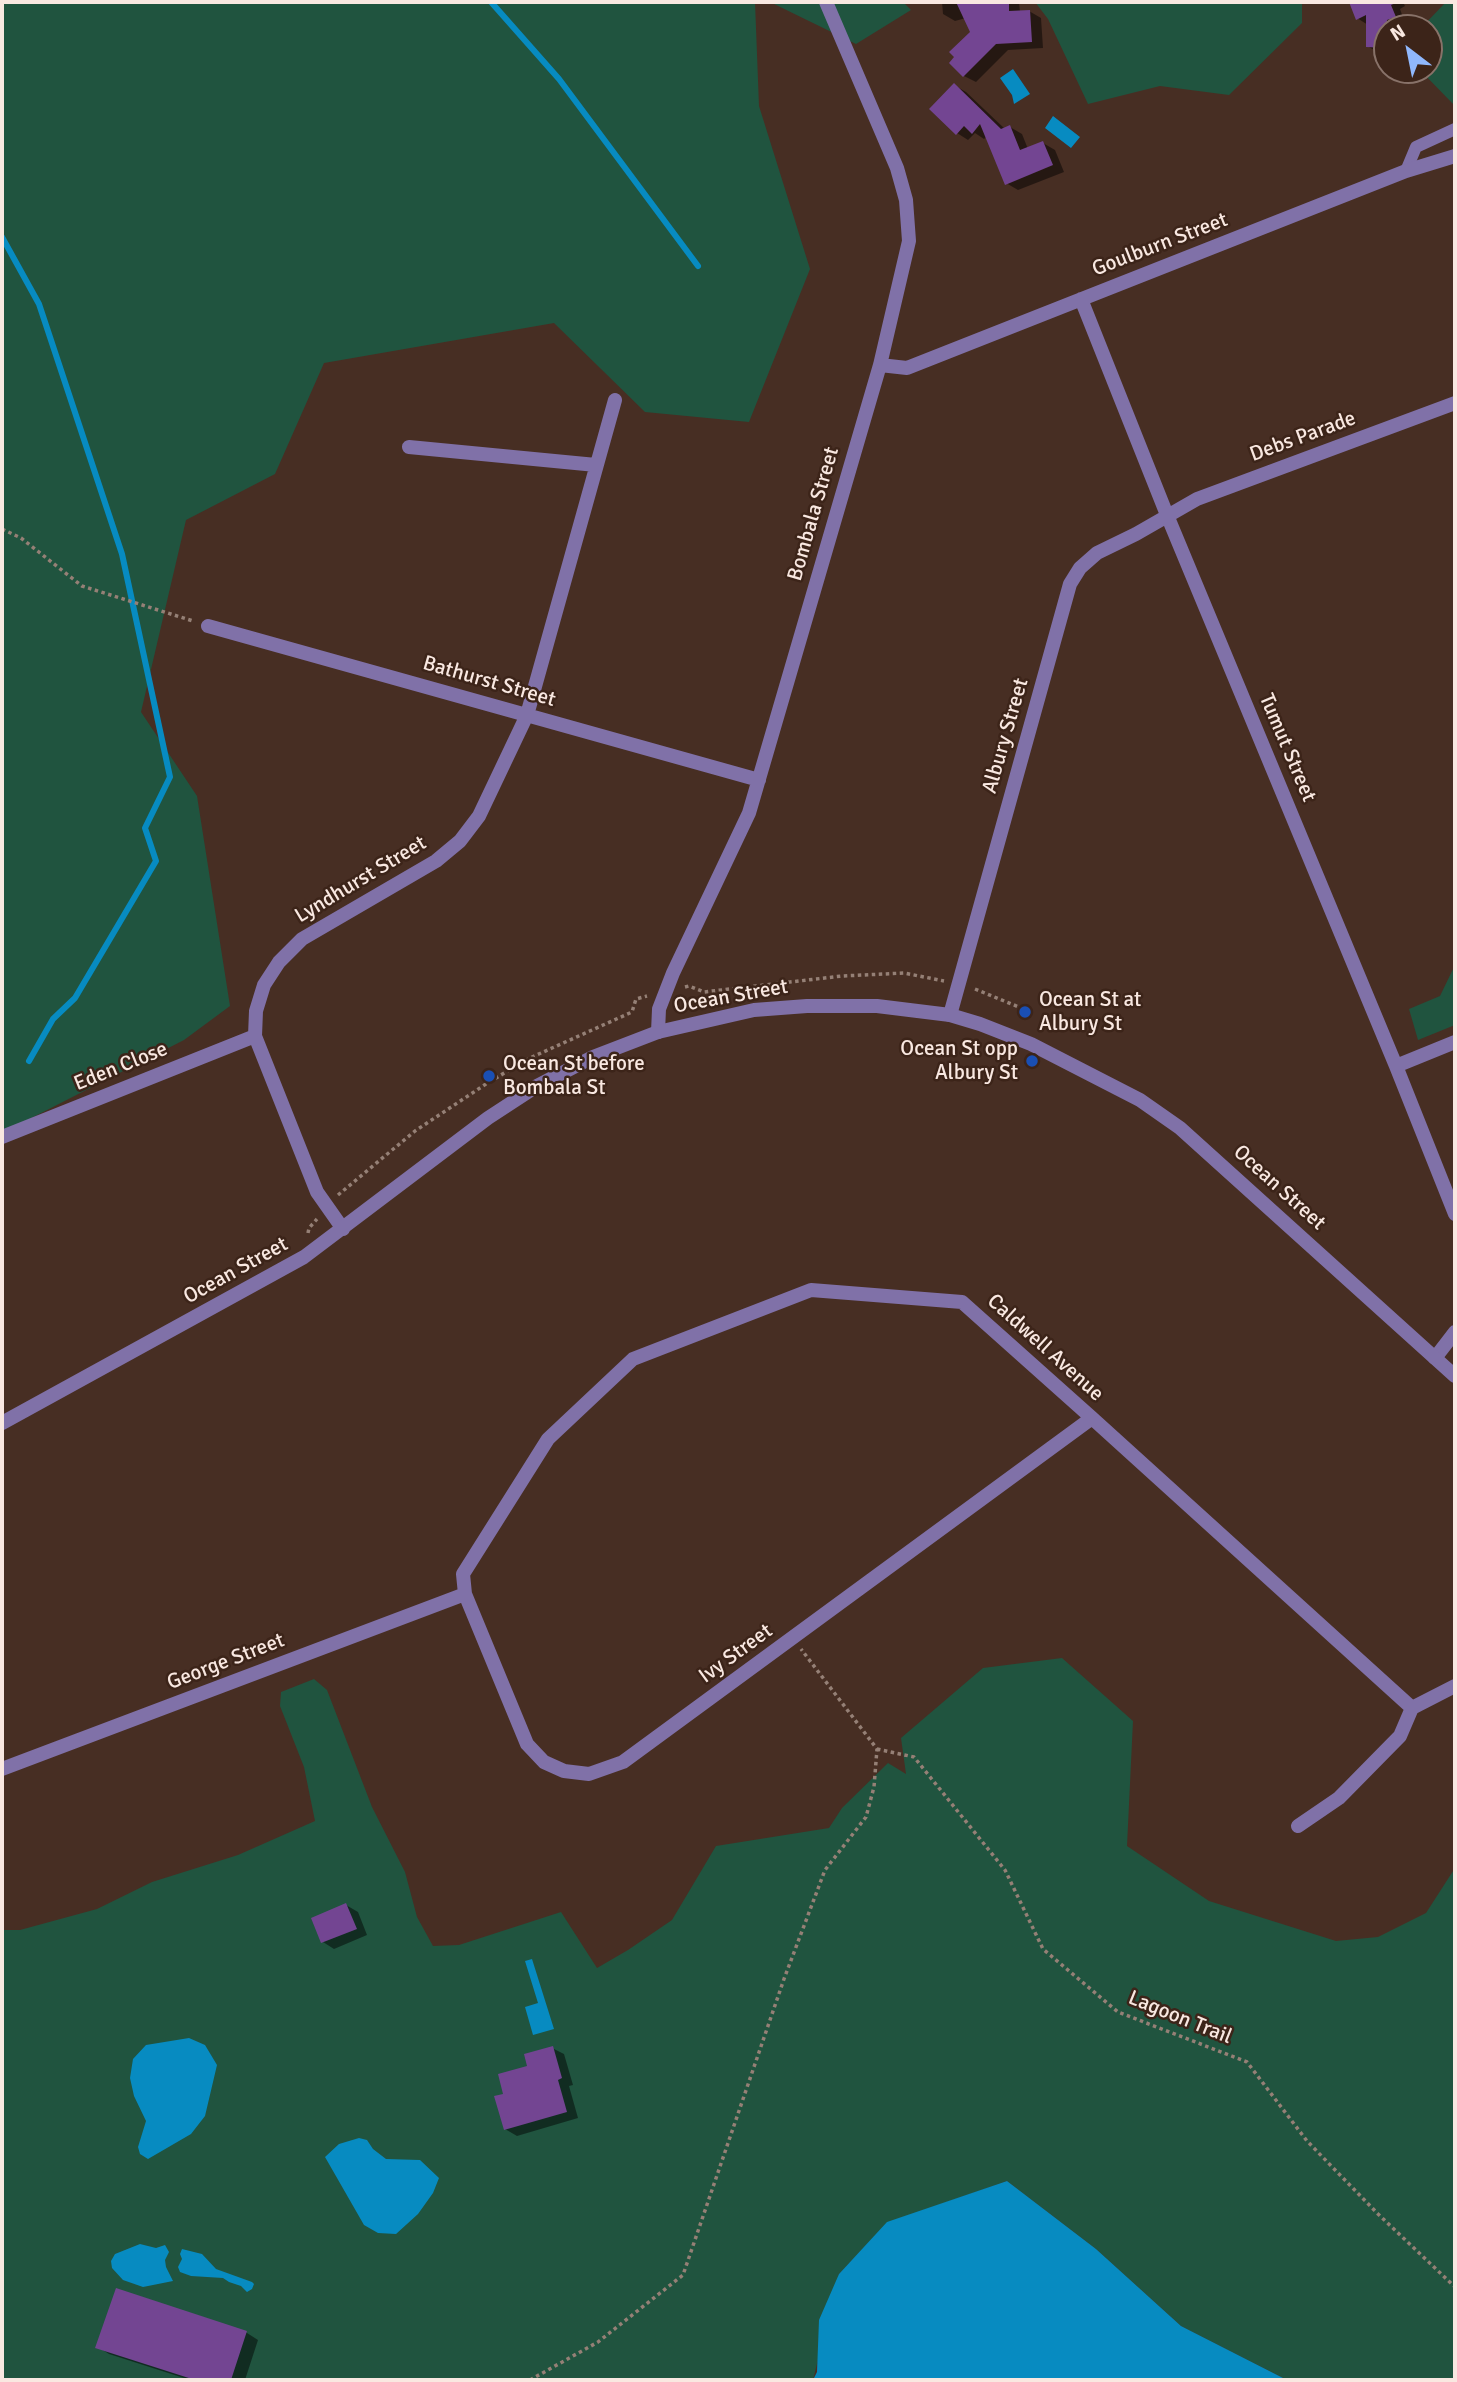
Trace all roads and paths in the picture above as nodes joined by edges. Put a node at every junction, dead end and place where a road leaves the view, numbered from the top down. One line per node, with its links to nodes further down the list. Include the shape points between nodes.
1 (826, 2): 6 (street, Bombala Street, via 897,168 906,200 909,241)
2 (1455, 129): 4 (lane, via 1416,147)
3 (1455, 156): 4 (street, Goulburn Street)
4 (1406, 171): 5 (street, Goulburn Street)
5 (1081, 299): 6 (street, Goulburn Street, via 907,368); 11 (street, Tumut Street)
6 (880, 365): 15 (street, Bombala Street)
7 (615, 400): 10 (street, Lyndhurst Street)
8 (1455, 403): 11 (street, Debs Parade, via 1197,499)
9 (409, 447): 10 (street)
10 (596, 465): 14 (street, Lyndhurst Street)
11 (1167, 515): 16 (street, Albury Street, via 1097,553 1070,584); 20 (street, Tumut Street)
12 (2, 529): 13 (path, via 21,538 82,586)
13 (208, 626): 14 (street, Bathurst Street)
14 (527, 715): 15 (street, Bathurst Street); 18 (street, Lyndhurst Street, via 479,816 460,841 436,861 302,939 264,985 256,1010)
15 (759, 780): 17 (street, Bombala Street, via 749,813 673,973 659,1009)
16 (950, 1015): 17 (street, Ocean Street, via 877,1006 807,1006 754,1010); 25 (street, Ocean Street, via 1031,1044 1140,1100 1180,1128)
17 (658, 1032): 23 (street, Ocean Street, via 537,1086)
18 (255, 1036): 21 (street, Eden Close); 23 (street, Lyndhurst Street, via 317,1192)
19 (1455, 1042): 20 (street)
20 (1396, 1066): 22 (street, Tumut Street)
21 (2, 1137)
22 (1455, 1214)
23 (343, 1229): 28 (street, Ocean Street, via 261,1282)
24 (1455, 1332): 25 (street)
25 (1435, 1358): 26 (street, Ocean Street)
26 (1455, 1376)
27 (1092, 1419): 29 (street, Caldwell Avenue, via 962,1302 811,1290 633,1359 548,1439 463,1574); 30 (street, Ivy Street); 32 (street, Caldwell Avenue)
28 (2, 1423)
29 (465, 1594): 30 (street, Ivy Street, via 527,1744 544,1762 564,1771 589,1774 623,1762); 34 (street, George Street)
30 (793, 1638): 33 (path)
31 (1455, 1686): 32 (street)
32 (1412, 1708): 35 (street, via 1400,1736 1339,1798)
33 (877, 1749): 36 (path, Lagoon Trail, via 914,1757 1005,1870 1043,1949 1118,2012 1247,2062 1307,2141); 37 (path, via 866,1817 825,1870 683,2275 598,2342)
34 (2, 1769)
35 (1298, 1826)
36 (1455, 2287)
37 (530, 2380)

